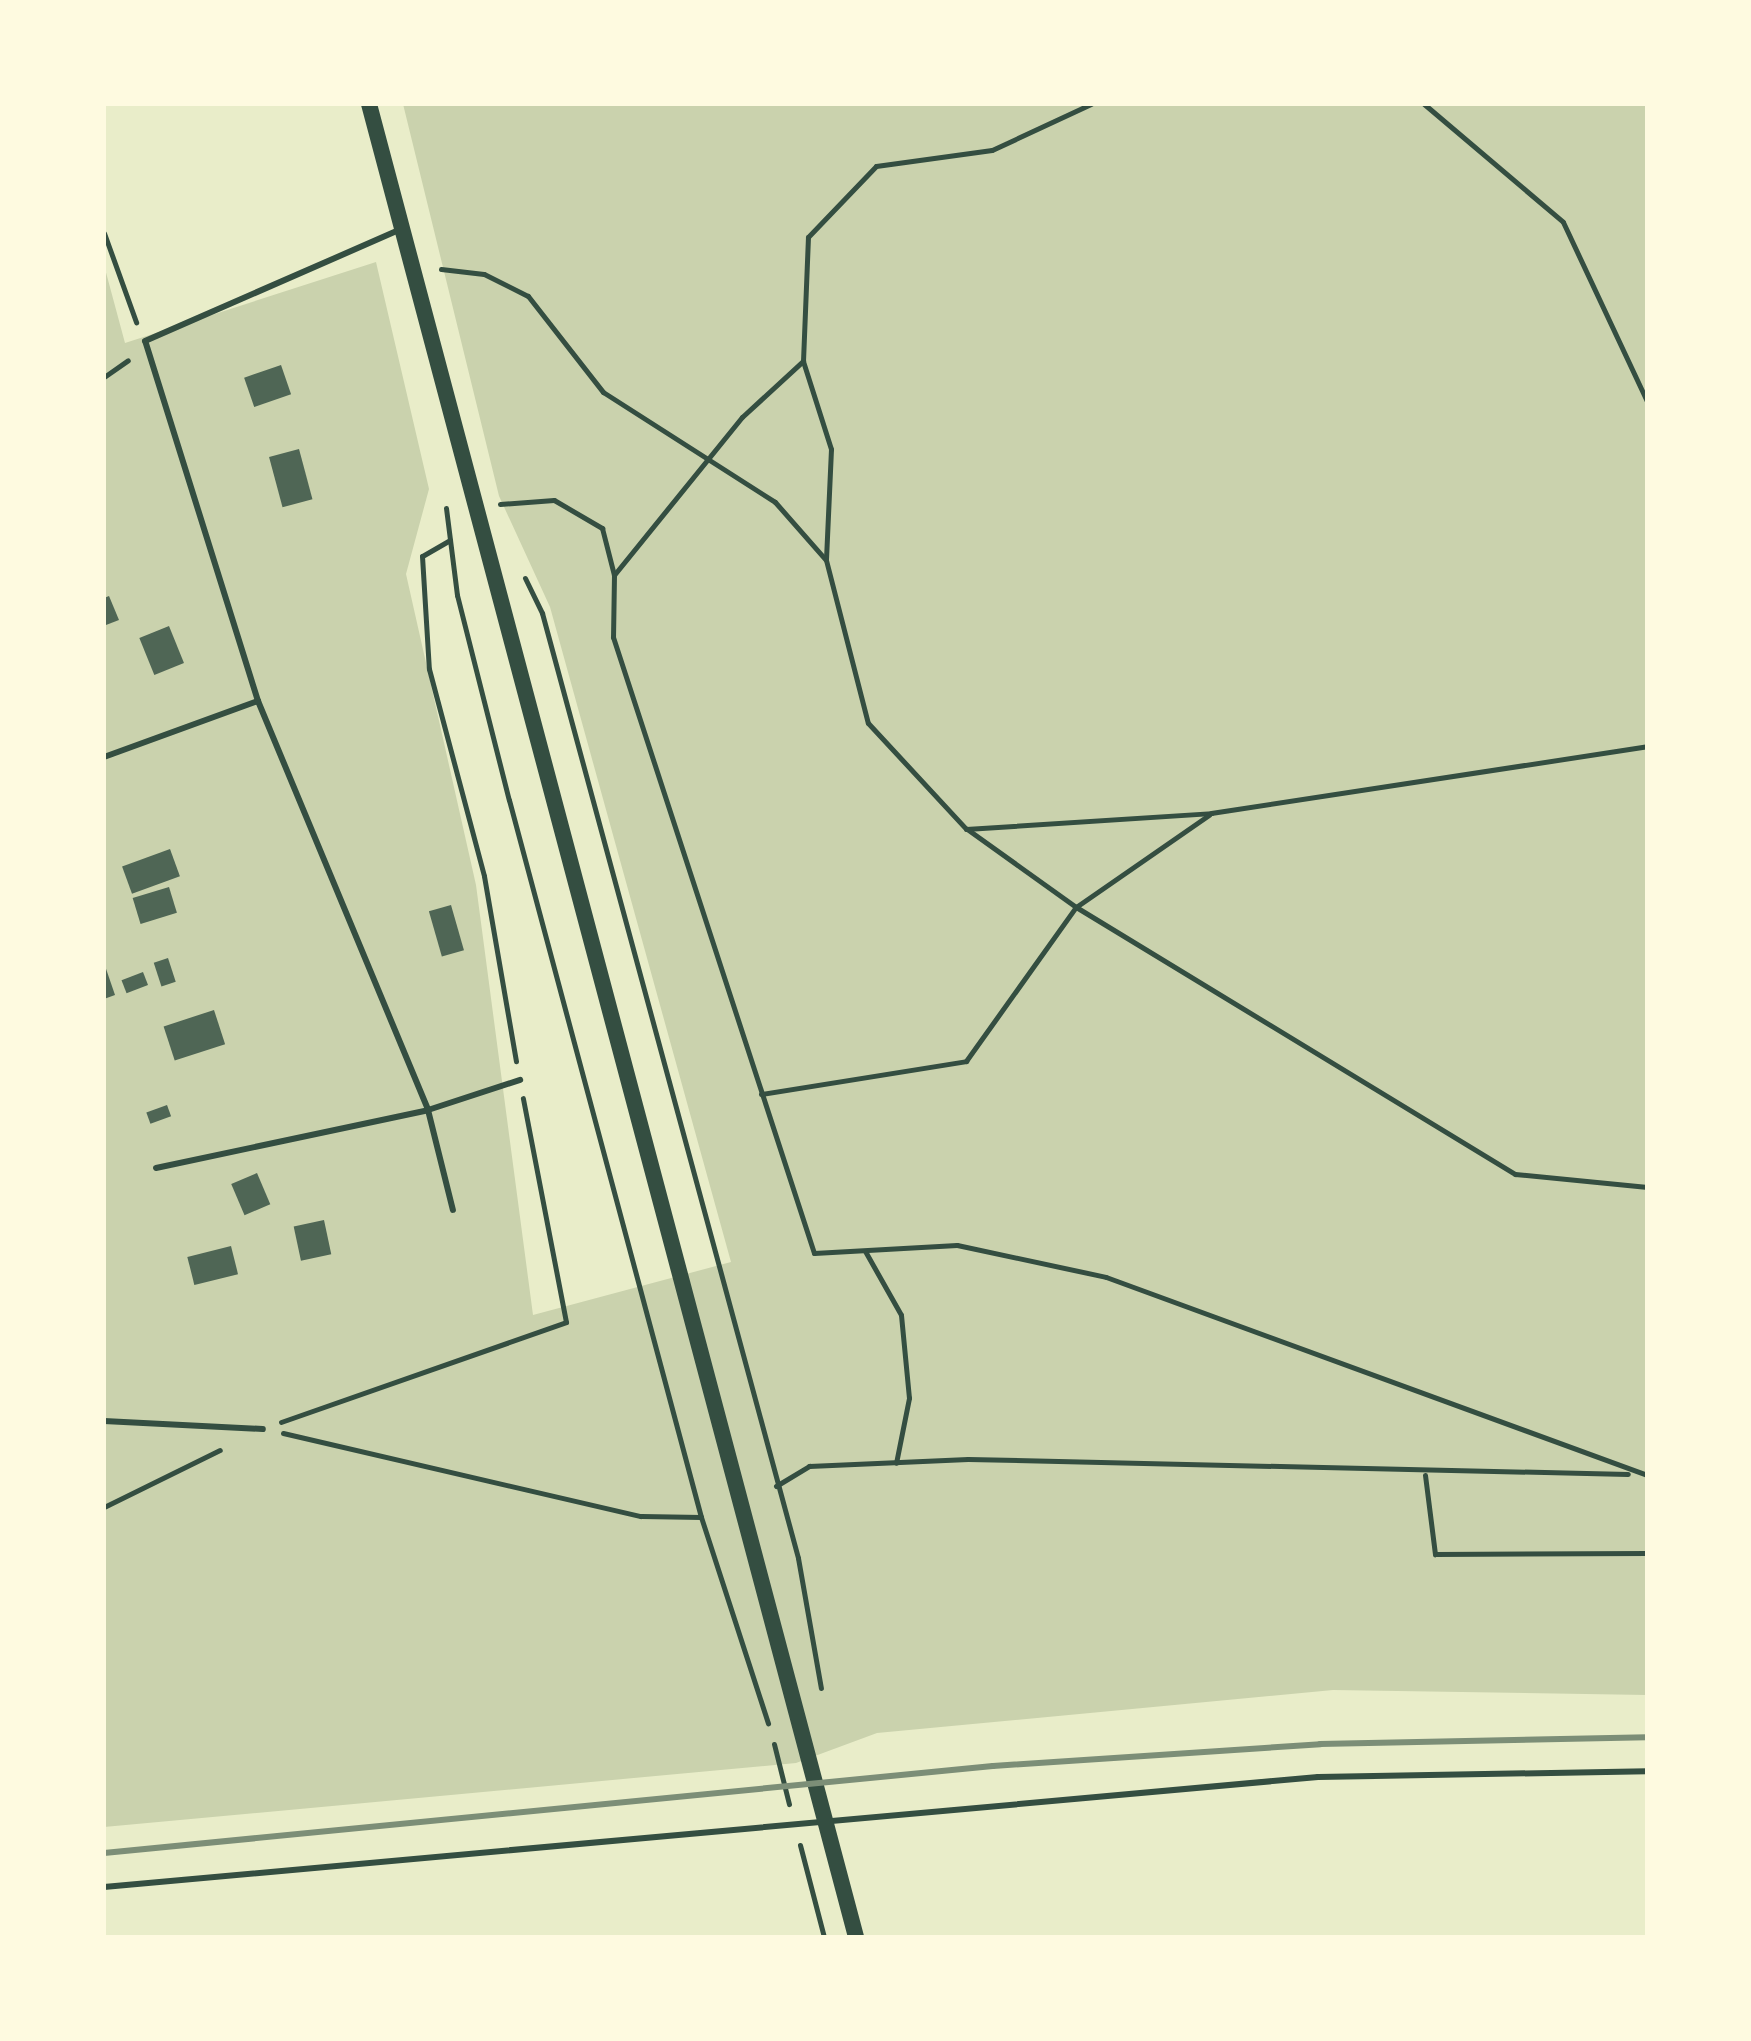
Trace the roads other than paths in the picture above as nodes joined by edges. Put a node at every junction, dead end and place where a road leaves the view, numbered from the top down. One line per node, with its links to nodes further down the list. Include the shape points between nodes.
1 (369, 104): 2 (main road)
2 (399, 230): 3 (lane, via 145,341); 13 (main road, via 811,1749)
3 (258, 701): 4 (lane); 6 (lane)
4 (104, 757)
5 (520, 1080): 6 (lane)
6 (428, 1110): 7 (lane); 8 (lane)
7 (156, 1168)
8 (453, 1210)
9 (104, 1421): 10 (lane)
10 (263, 1429)
11 (1647, 1771): 12 (lane, via 1318,1777)
12 (104, 1887)
13 (856, 1937)

